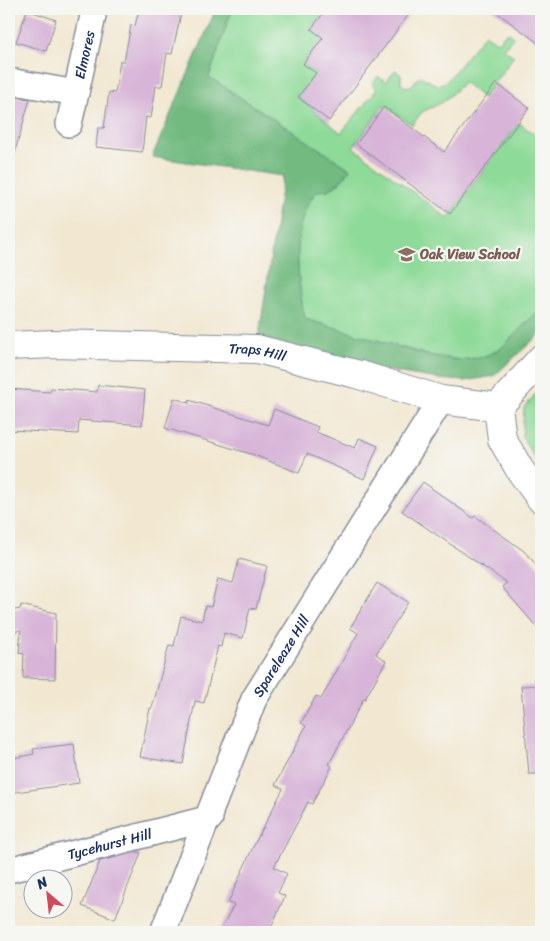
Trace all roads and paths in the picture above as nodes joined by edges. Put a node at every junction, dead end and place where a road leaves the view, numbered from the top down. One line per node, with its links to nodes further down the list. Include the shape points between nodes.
1 (94, 16): 3 (street, Elmores)
2 (9, 81): 3 (street, Elmores)
3 (76, 93): 4 (street, Elmores)
4 (69, 124)
5 (9, 346): 7 (street, Traps Hill, via 54,344 257,349)
6 (541, 359): 8 (street)
7 (441, 400): 8 (street, Traps Hill); 10 (street, Spareleaze Hill, via 254,699)
8 (498, 407): 9 (street, via 502,439)
9 (541, 499)
10 (210, 818): 11 (street, Tycehurst Hill); 12 (street, Spareleaze Hill)
11 (9, 870)
12 (163, 932)

